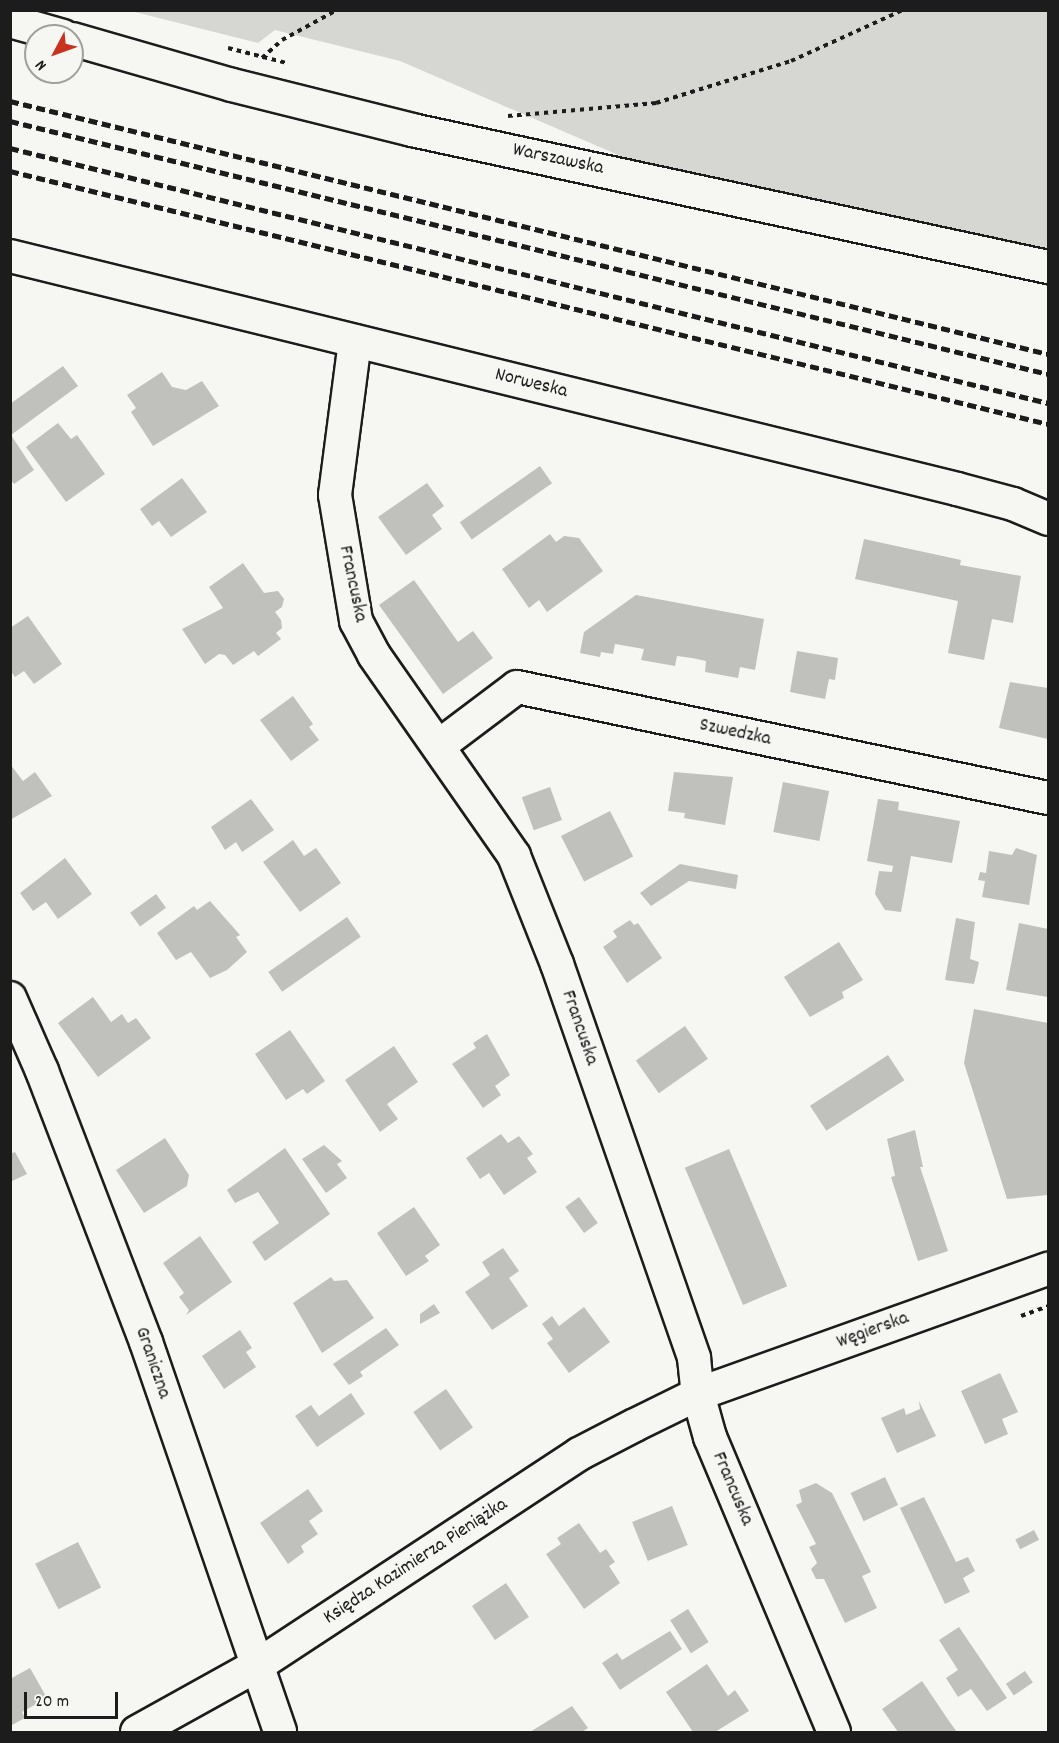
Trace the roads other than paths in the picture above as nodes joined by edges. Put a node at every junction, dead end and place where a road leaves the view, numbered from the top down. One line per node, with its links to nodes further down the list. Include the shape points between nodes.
1 (84, 42): 3 (street, Warszawska, via 257,92 412,130)
2 (10, 256): 4 (street, Norweska)
3 (1048, 267)
4 (355, 341): 5 (street, Norweska, via 957,489 1013,504); 6 (street, Francuska, via 335,495 356,621 374,655)
5 (1048, 519)
6 (440, 745): 7 (street, Szwedzka, via 517,687); 10 (street, Francuska, via 514,856 557,964 694,1358)
7 (1048, 798)
8 (10, 998): 11 (street, Graniczna, via 146,1342)
9 (1048, 1269): 10 (street, Węgierska)
10 (698, 1394): 11 (street, Księdza Kazimierza Pieniążka, via 579,1454); 14 (street, Francuska, via 710,1437)
11 (258, 1665): 12 (street, Księdza Kazimierza Pieniążka); 13 (street, Graniczna)
12 (137, 1732)
13 (280, 1732)
14 (834, 1732)

